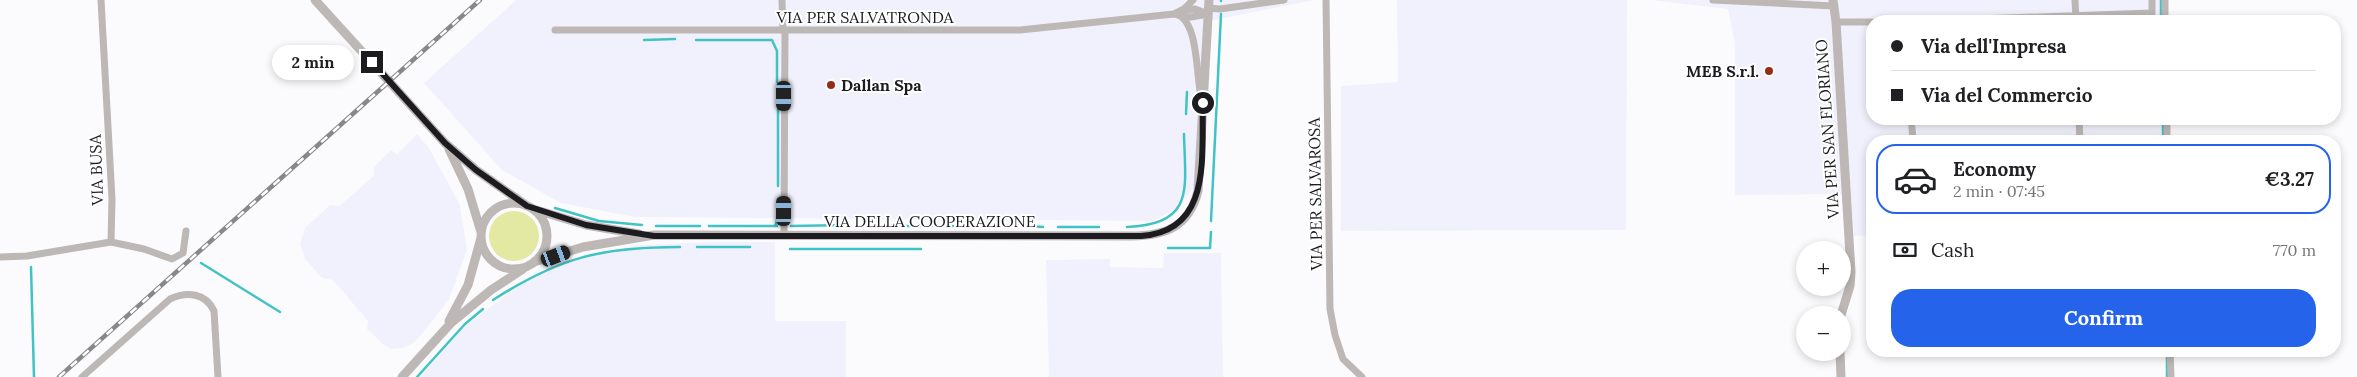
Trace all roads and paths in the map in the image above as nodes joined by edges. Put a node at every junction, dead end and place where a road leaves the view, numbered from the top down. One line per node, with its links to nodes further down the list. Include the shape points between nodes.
1 (101, 0): 28 (street, VIA BUSA, via 112,200)
2 (315, 0): 22 (street)
3 (782, 0): 20 (street)
4 (1193, 0): 13 (street)
5 (1284, 0): 12 (street, VIA PER SALVATRONDA, via 1220,9)
6 (1326, 0): 38 (street, VIA PER SALVAROSA, via 1330,309 1343,359)
7 (1713, 0): 11 (street)
8 (2075, 0): 14 (street)
9 (2152, 0): 15 (street, via 2152,13)
10 (2165, 0): 16 (street)
11 (1833, 3): 17 (street, VIA PER SAN FLORIANO)
12 (1208, 7): 13 (street, VIA PER SALVATRONDA); 21 (street)
13 (1179, 13): 20 (street, VIA PER SALVATRONDA, via 1032,29); 21 (street, via 1193,36)
14 (2076, 15)
15 (2122, 15)
16 (2165, 15)
17 (1836, 22): 18 (street); 31 (street, VIA PER SAN FLORIANO, via 1851,272)
18 (1866, 22)
19 (555, 30): 20 (street, VIA PER SALVATRONDA)
20 (784, 31): 27 (street)
21 (1203, 103): 27 (street, VIA DELLA COOPERAZIONE, via 1198,191 1188,213 1173,228 1159,234)
22 (445, 143): 23 (street); 25 (street, via 468,189)
23 (528, 207): 25 (street, via 512,204 499,207 489,215); 26 (street, VIA DELLA COOPERAZIONE, via 595,227); 30 (street, via 542,220 547,236 542,253)
24 (186, 231): 28 (street, via 183,253 172,259)
25 (481, 234): 30 (street, via 485,252 499,266 511,269); 32 (street, VIA DELLA COOPERAZIONE, via 468,285)
26 (654, 236): 27 (street, VIA DELLA COOPERAZIONE); 30 (street, VIA DELLA COOPERAZIONE, via 583,247)
27 (784, 236)
28 (111, 242): 29 (street, via 28,256)
29 (0, 257)
30 (532, 264): 32 (street, VIA DELLA COOPERAZIONE, via 491,290)
31 (1844, 306)
32 (445, 328): 37 (street, VIA DELLA COOPERAZIONE)
33 (2170, 357): 40 (street)
34 (1840, 361): 39 (street)
35 (82, 377): 36 (street, via 170,299 181,294 197,296 212,306)
36 (218, 377)
37 (402, 377)
38 (1362, 377)
39 (1841, 377)
40 (2171, 377)

